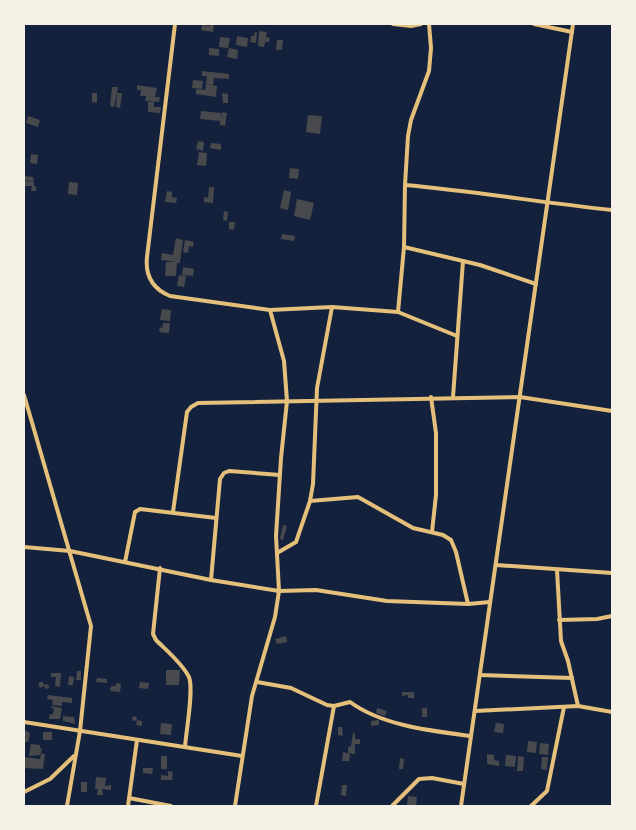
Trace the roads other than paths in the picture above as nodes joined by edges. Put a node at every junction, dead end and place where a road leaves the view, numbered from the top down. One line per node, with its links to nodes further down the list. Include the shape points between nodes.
1 (175, 24): 15 (street, via 147,271 158,289 170,296)
2 (393, 24): 3 (street)
3 (421, 24)
4 (429, 24): 8 (street, via 429,71 411,120)
5 (534, 24): 7 (street)
6 (573, 24): 7 (street)
7 (572, 32): 9 (street)
8 (405, 185): 9 (street, via 463,190); 11 (street)
9 (547, 204): 10 (street); 13 (street)
10 (612, 210)
11 (404, 247): 12 (street); 16 (street)
12 (463, 261): 13 (street); 17 (street)
13 (536, 284): 21 (street)
14 (332, 307): 15 (street); 16 (street); 23 (street)
15 (270, 310): 22 (street, via 284,361)
16 (398, 312): 17 (street)
17 (457, 336): 20 (street)
18 (24, 395): 31 (street)
19 (431, 397): 20 (street); 23 (street); 29 (street, via 436,433 436,495)
20 (453, 397): 21 (street)
21 (520, 397): 24 (street); 34 (street)
22 (287, 401): 23 (street); 25 (street); 27 (street, via 198,403 191,407 187,412)
23 (316, 402): 26 (street)
24 (612, 412)
25 (280, 475): 28 (street, via 229,471 224,473 220,479); 32 (street)
26 (310, 501): 29 (street, via 358,497 413,528); 32 (street, via 296,542)
27 (173, 512): 28 (street); 33 (street, via 150,509 135,512)
28 (216, 518): 38 (street)
29 (432, 532): 41 (street, via 451,540)
30 (24, 547): 31 (street)
31 (70, 551): 33 (street); 53 (street, via 91,626)
32 (277, 553): 39 (street)
33 (125, 562): 35 (street)
34 (496, 565): 36 (street); 40 (street)
35 (160, 568): 38 (street); 56 (street, via 153,634 190,678)
36 (557, 570): 37 (street); 43 (street)
37 (612, 573)
38 (211, 580): 39 (street)
39 (279, 590): 41 (street, via 316,590 388,601); 46 (street, via 275,617)
40 (490, 602): 41 (street); 44 (street)
41 (468, 604)
42 (612, 616): 43 (street)
43 (559, 620): 45 (street, via 561,640)
44 (480, 674): 45 (street); 50 (street)
45 (572, 678): 48 (street)
46 (257, 682): 47 (street, via 291,688); 58 (street, via 252,696)
47 (334, 706): 54 (street, via 350,702 366,712 422,730); 66 (street)
48 (578, 706): 49 (street); 51 (street)
49 (564, 707): 50 (street); 69 (street, via 546,791)
50 (475, 710): 54 (street)
51 (612, 712)
52 (24, 722): 53 (street)
53 (80, 731): 55 (street); 57 (street)
54 (471, 736): 59 (street)
55 (137, 740): 56 (street); 61 (street)
56 (185, 747): 58 (street)
57 (75, 756): 60 (street, via 50,779); 62 (street)
58 (242, 756): 65 (street)
59 (464, 784): 67 (street, via 432,778 418,779); 68 (street)
60 (24, 792)
61 (129, 798): 63 (street); 64 (street)
62 (67, 806)
63 (128, 806)
64 (171, 806)
65 (235, 806)
66 (316, 806)
67 (392, 806)
68 (461, 806)
69 (531, 806)

